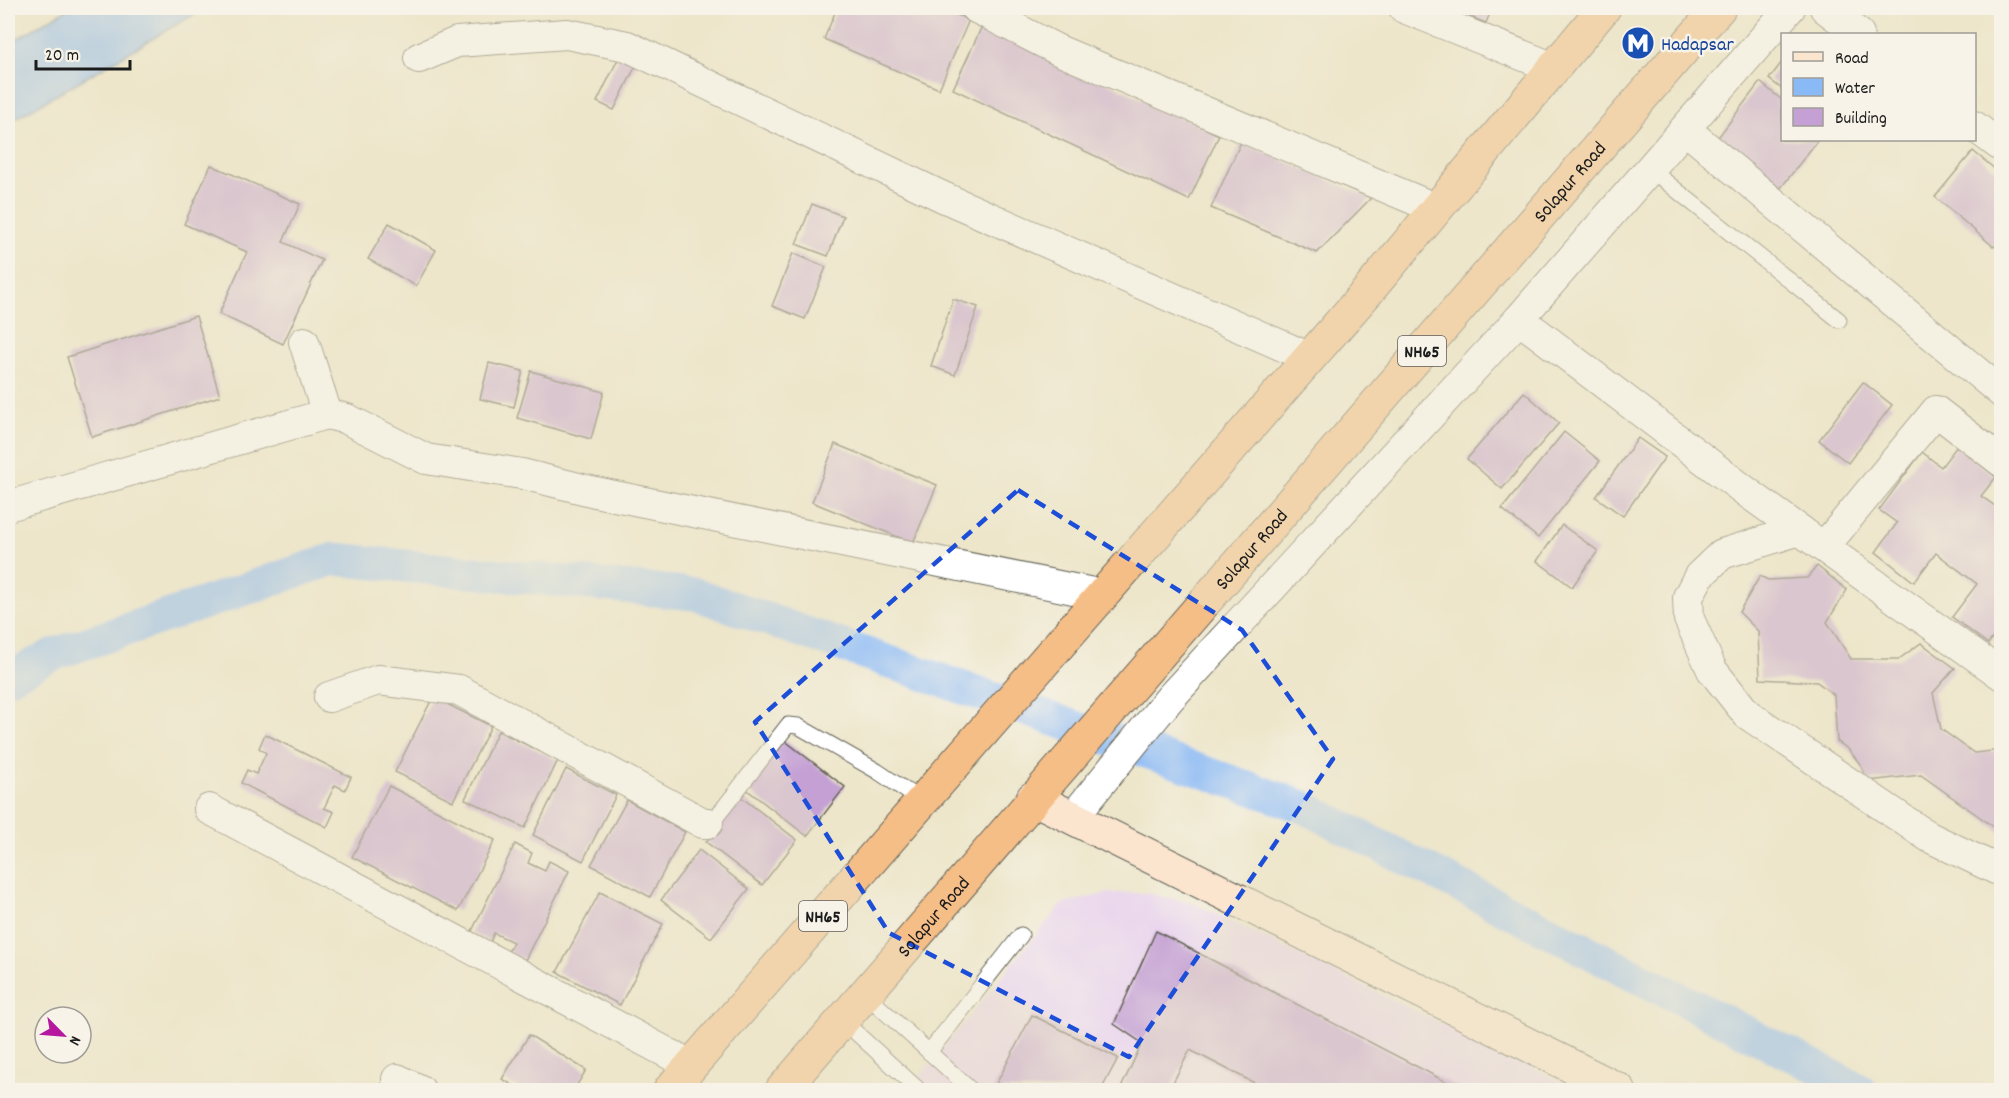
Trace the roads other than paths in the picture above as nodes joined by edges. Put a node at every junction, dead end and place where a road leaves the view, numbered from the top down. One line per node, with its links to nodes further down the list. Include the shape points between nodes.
1 (976, 8): 14 (street, via 1058,50)
2 (1404, 8): 9 (street)
3 (1604, 8): 9 (highway, NH65)
4 (1719, 8): 27 (highway, Solapur Road / NH65)
5 (1790, 8): 11 (street)
6 (1825, 8): 7 (street)
7 (1858, 33)
8 (419, 57): 18 (street, via 457,42 567,34 627,45 944,197)
9 (1554, 68): 14 (highway, NH65)
10 (1976, 128): 12 (street)
11 (1685, 129): 13 (street); 19 (street)
12 (2001, 147)
13 (1650, 169): 15 (street); 16 (lane)
14 (1437, 209): 18 (highway, NH65)
15 (1519, 319): 23 (street); 29 (street)
16 (1839, 320)
17 (304, 342): 20 (street)
18 (1310, 357): 25 (highway, NH65)
19 (2001, 393)
20 (327, 414): 22 (street); 25 (street, via 348,419 426,459 522,474)
21 (2001, 462): 24 (street, via 1936,411)
22 (8, 506)
23 (1800, 530): 24 (street); 35 (street, via 1722,554 1699,576 1688,597 1689,619 1712,670 1747,714 1929,837)
24 (1824, 547): 26 (street)
25 (1103, 595): 31 (highway, NH65)
26 (2001, 675)
27 (1129, 687): 29 (street); 30 (highway, Solapur Road / NH65)
28 (329, 698): 34 (street, via 378,681 459,690)
29 (1163, 706): 32 (street)
30 (1033, 798): 32 (street); 37 (highway, Solapur Road / NH65)
31 (923, 802): 34 (lane, via 798,726 788,725); 40 (highway, NH65)
32 (1082, 805): 45 (street)
33 (209, 810): 40 (street)
34 (708, 823)
35 (2001, 872)
36 (1021, 935): 39 (lane)
37 (864, 993): 38 (highway, Solapur Road / NH65); 39 (lane)
38 (841, 1019): 42 (highway, Solapur Road / NH65); 43 (lane)
39 (929, 1052): 44 (lane)
40 (692, 1066): 41 (highway, NH65)
41 (670, 1090)
42 (782, 1090)
43 (919, 1090)
44 (971, 1090)
45 (1618, 1090)

